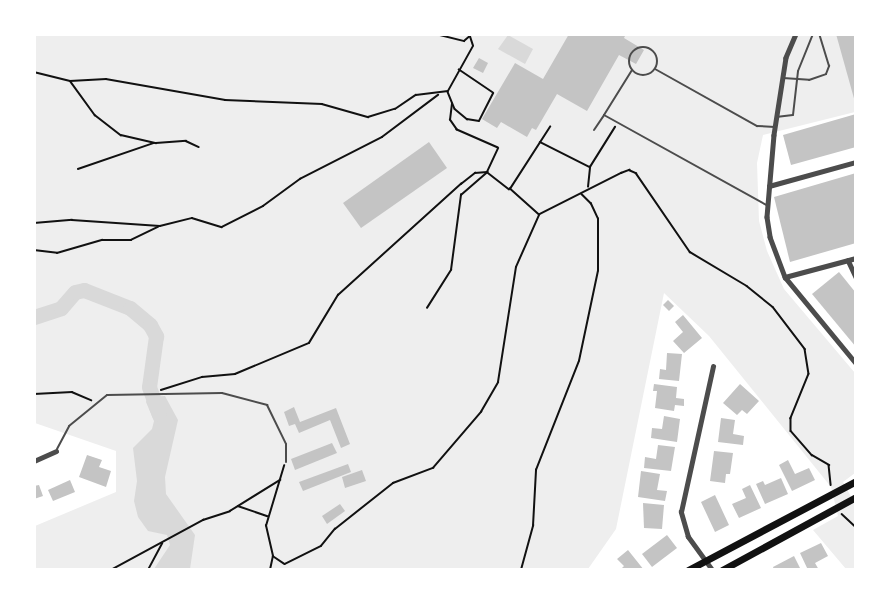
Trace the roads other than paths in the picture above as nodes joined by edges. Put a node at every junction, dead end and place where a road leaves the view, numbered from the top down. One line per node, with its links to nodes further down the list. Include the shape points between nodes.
1 (796, 34): 6 (street)
2 (813, 34): 7 (lane)
3 (819, 34): 7 (lane, via 828,71 809,80)
4 (655, 69): 5 (lane, via 644,75); 5 (lane, via 656,54 644,46 631,52); 10 (lane, via 757,126)
5 (632, 70): 8 (lane)
6 (783, 78): 7 (lane); 9 (street)
7 (797, 79): 9 (lane, via 793,115)
8 (604, 115): 11 (lane); 14 (lane)
9 (776, 117): 10 (street)
10 (775, 127): 13 (street)
11 (594, 130)
12 (855, 162): 13 (street)
13 (769, 186): 14 (street)
14 (768, 206): 17 (street, via 770,237)
15 (855, 258): 16 (street)
16 (848, 260): 17 (street); 18 (street)
17 (785, 277): 19 (street)
18 (855, 277)
19 (855, 363)
20 (713, 366): 26 (street, via 681,512 688,537)
21 (56, 451): 22 (street); 23 (lane, via 69,426 107,395 222,393 267,405 286,444)
22 (34, 461)
23 (286, 462)
24 (855, 481): 26 (main road)
25 (855, 497): 29 (main road)
26 (705, 559): 27 (main road); 28 (street)
27 (688, 570)
28 (712, 570)
29 (722, 570)

